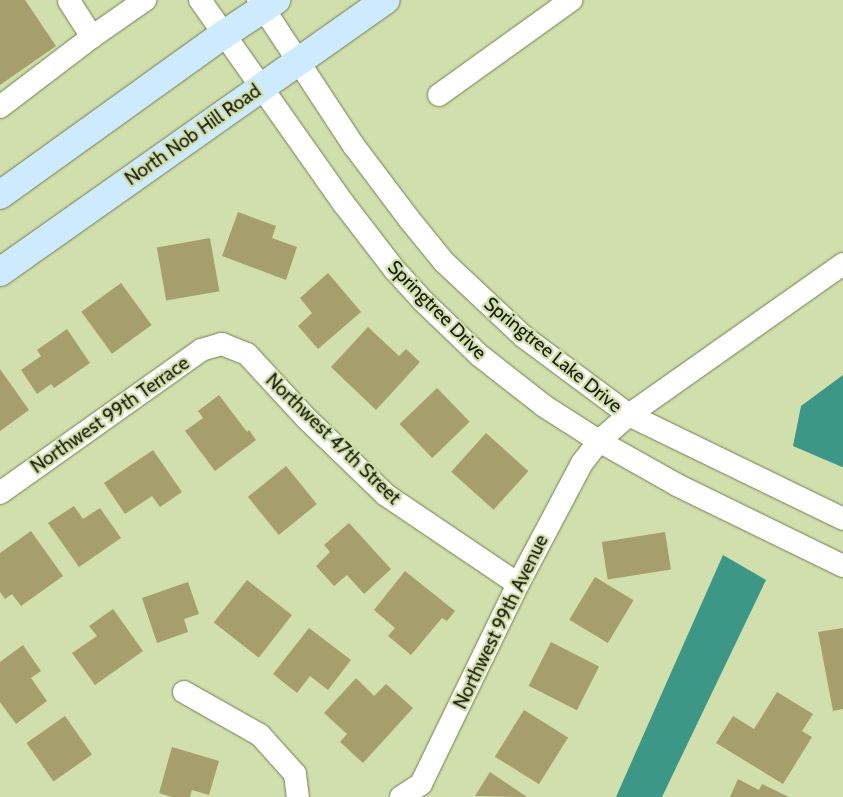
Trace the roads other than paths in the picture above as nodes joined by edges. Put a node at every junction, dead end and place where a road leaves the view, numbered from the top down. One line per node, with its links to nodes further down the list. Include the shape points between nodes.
1 (146, 0): 8 (street)
2 (200, 0): 7 (street, Springtree Drive)
3 (386, 0): 9 (main road, North Nob Hill Road)
4 (571, 0): 11 (street)
5 (69, 1): 8 (street)
6 (266, 3): 7 (main road); 9 (street, Springtree Lake Drive)
7 (222, 35): 10 (street, Springtree Drive); 13 (main road)
8 (92, 37): 12 (street)
9 (300, 61): 10 (main road, North Nob Hill Road); 17 (street, Springtree Lake Drive, via 354,146 444,262 524,337)
10 (259, 88): 15 (main road, North Nob Hill Road); 18 (street, Springtree Drive, via 394,269 423,301 479,355 544,406)
11 (439, 96)
12 (0, 107)
13 (0, 195)
14 (843, 264): 17 (street, Northwest 99th Avenue)
15 (0, 272)
16 (222, 344): 19 (street, Northwest 99th Terrace, via 201,350); 22 (street, Northwest 47th Street, via 247,354 306,418 386,495)
17 (629, 415): 18 (street, Northwest 99th Avenue); 20 (street, Springtree Lake Drive)
18 (599, 441): 21 (street, Springtree Drive, via 721,507); 22 (street, Northwest 99th Avenue, via 582,463)
19 (0, 493)
20 (843, 519)
21 (843, 566)
22 (518, 584): 25 (street, Northwest 99th Avenue, via 421,784)
23 (184, 692): 24 (street, via 260,735 295,774)
24 (298, 797)
25 (401, 797)

